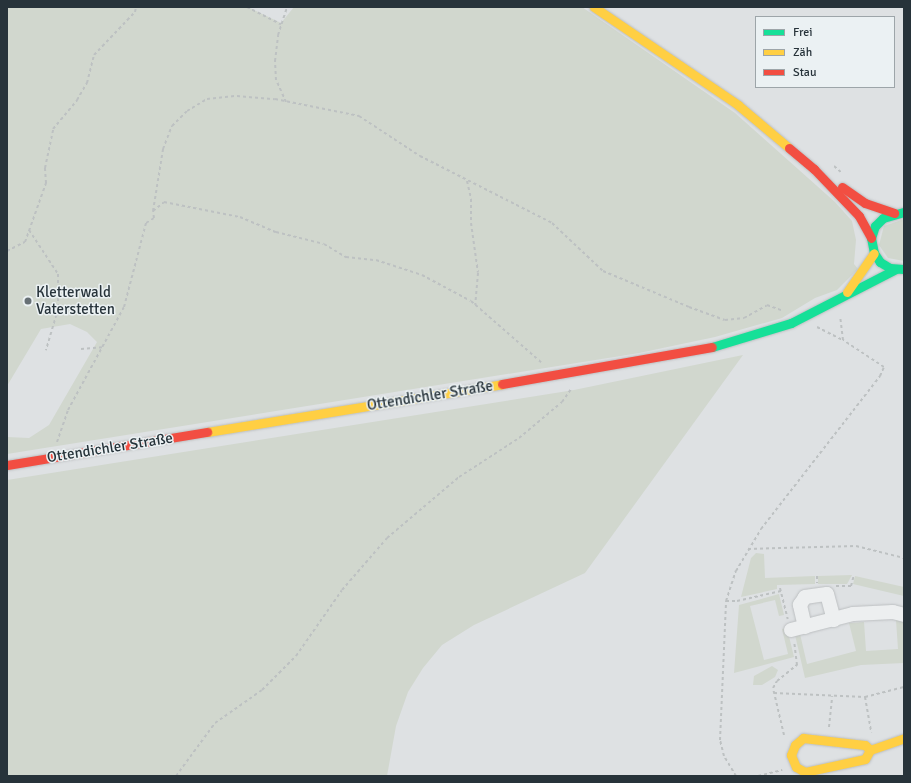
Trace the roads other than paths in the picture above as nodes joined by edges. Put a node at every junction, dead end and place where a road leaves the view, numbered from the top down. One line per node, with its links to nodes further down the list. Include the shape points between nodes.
1 (594, 7): 2 (street, via 738,105)
2 (814, 169): 4 (street, via 865,203); 5 (street, via 859,216)
3 (904, 212): 4 (street)
4 (894, 213): 5 (street, via 878,221)
5 (871, 238): 6 (street)
6 (874, 253): 7 (street, via 885,266); 8 (street, Ottendichler Straße)
7 (900, 269): 8 (street, Ottendichler Straße)
8 (844, 296): 9 (street, Ottendichler Straße, via 816,312 765,332 712,347 558,375)
9 (7, 465)
10 (904, 615): 11 (street, via 893,612 853,614)
11 (834, 620): 12 (street); 12 (street, via 827,594 805,596 800,605)
12 (805, 627): 13 (street)
13 (791, 630)
14 (904, 738): 15 (street)
15 (873, 749): 15 (street, via 865,745 803,738 795,745 791,755 796,767 805,772 865,759)

